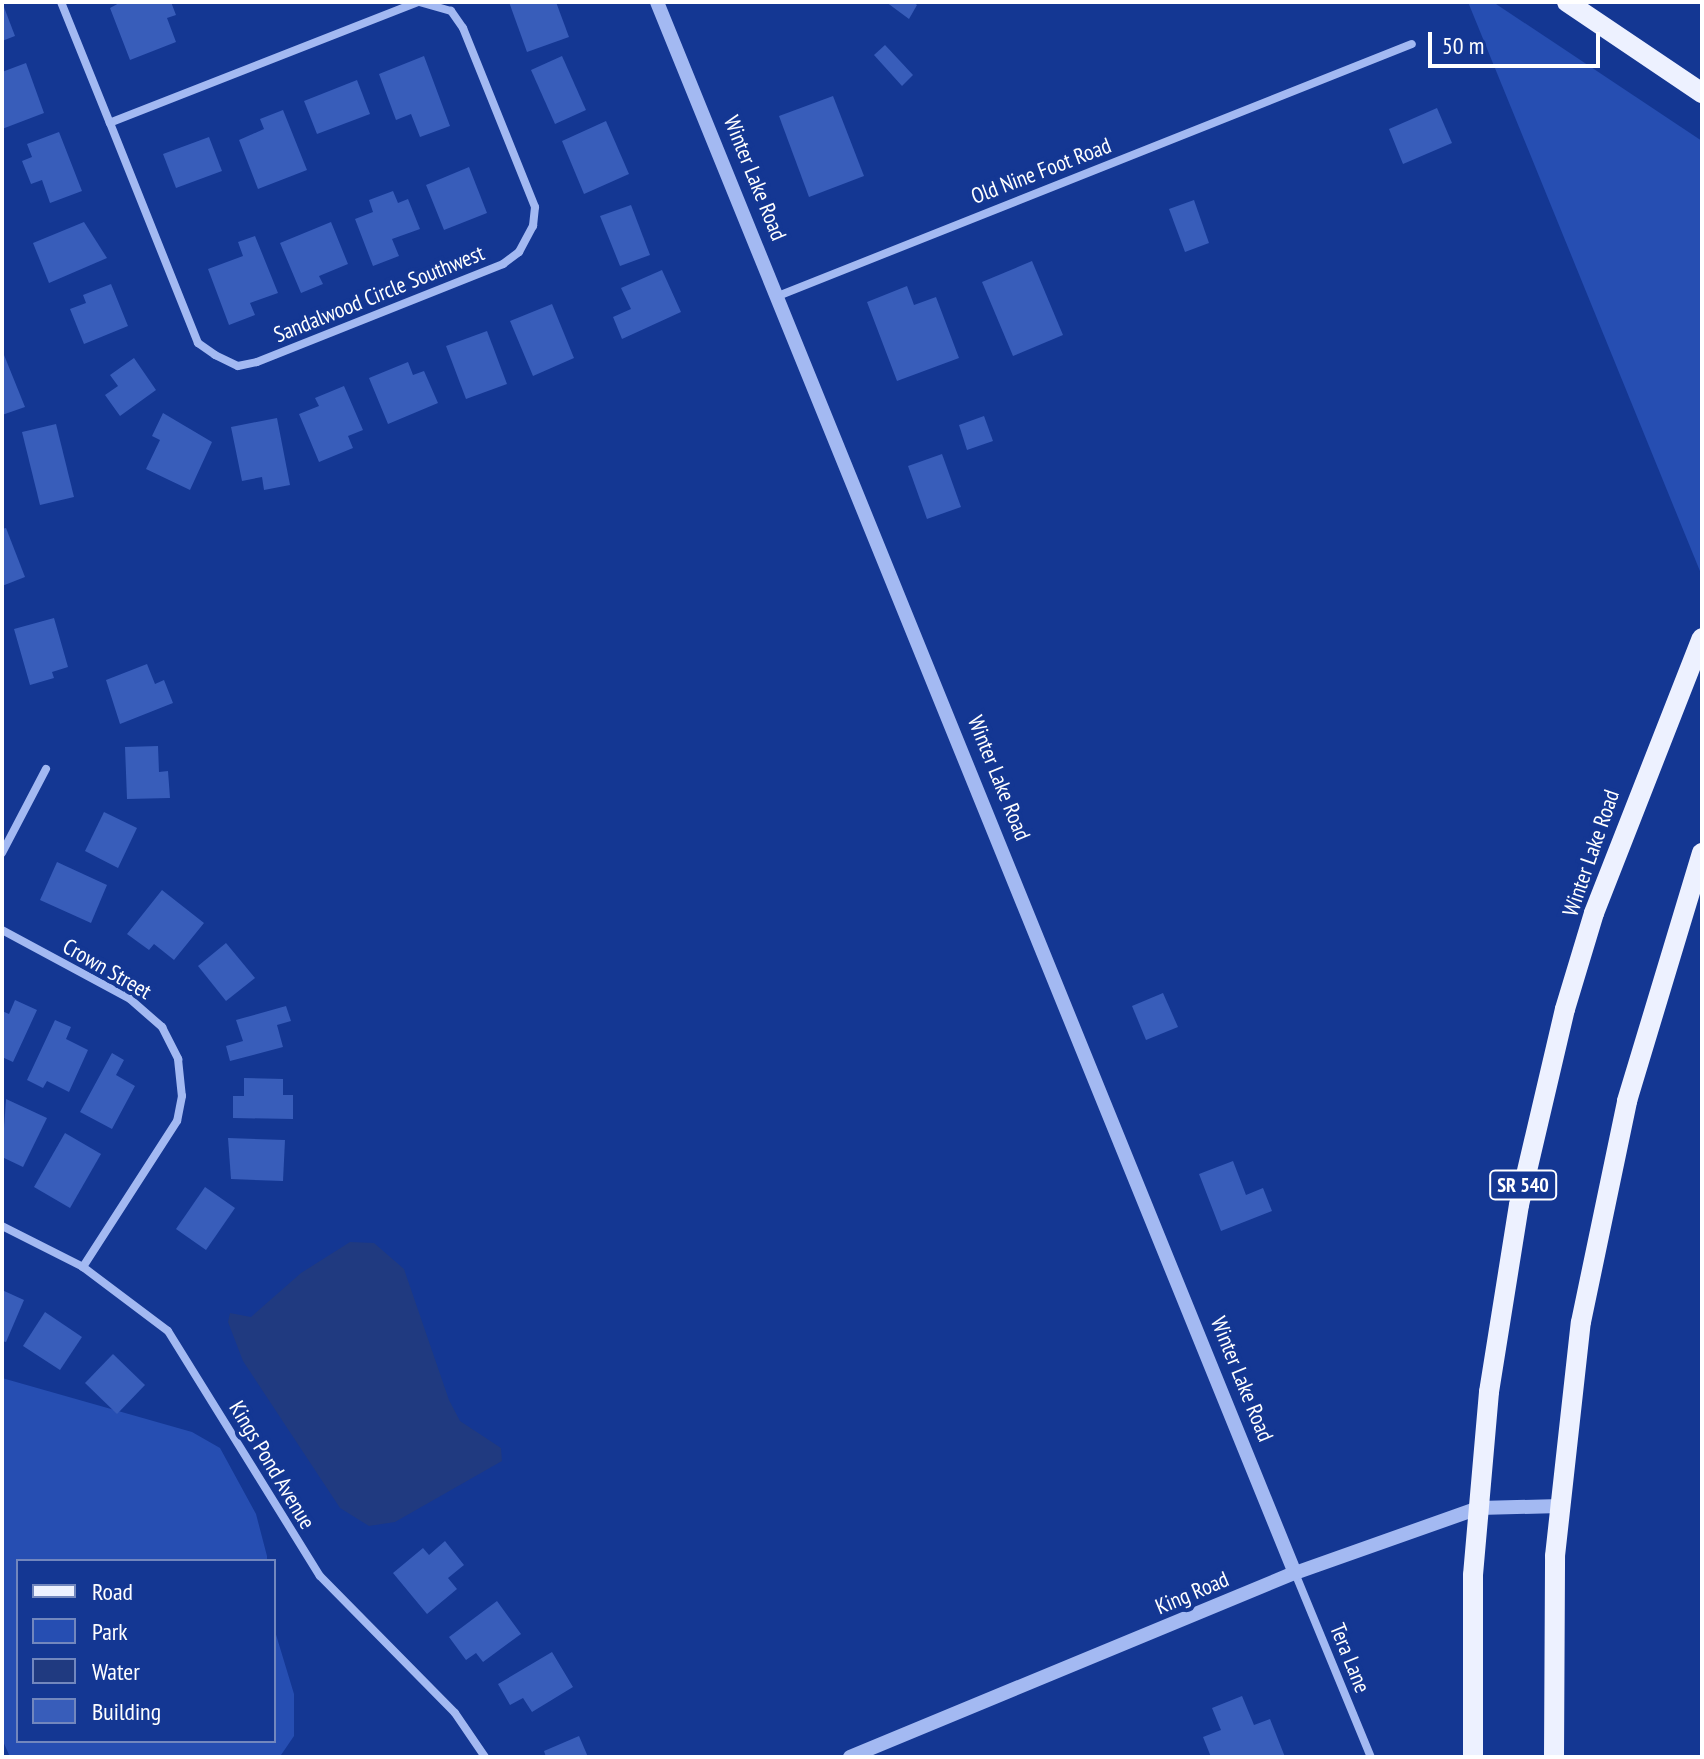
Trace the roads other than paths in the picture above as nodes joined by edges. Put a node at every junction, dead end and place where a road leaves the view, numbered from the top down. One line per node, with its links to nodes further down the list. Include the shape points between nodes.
1 (61, 2): 7 (street, Sandalwood Circle Southwest)
2 (419, 2): 7 (street, Sandalwood Circle Southwest); 7 (street, Sandalwood Circle Southwest, via 451,11 463,28 535,207 533,226 519,252 503,264 257,362 238,366 198,343)
3 (657, 2): 8 (street, Winter Lake Road)
4 (1567, 2): 6 (main road)
5 (1412, 44): 8 (street, Old Nine Foot Road)
6 (1702, 93)
7 (110, 123)
8 (778, 296): 18 (street, Winter Lake Road)
9 (1702, 638): 17 (main road, Winter Lake Road / SR 540, via 1594,913 1540,1107 1501,1303)
10 (46, 769): 11 (street)
11 (2, 853)
12 (1702, 853): 16 (main road, via 1646,1027 1605,1204 1572,1384)
13 (2, 930): 15 (street, Crown Street, via 130,999 162,1027 178,1059 182,1096 177,1121)
14 (2, 1226): 15 (street, Kings Pond Avenue)
15 (83, 1267): 19 (street, Kings Pond Avenue, via 168,1331 320,1576 455,1713)
16 (1560, 1506): 17 (street, King Road); 23 (main road, via 1553,1618)
17 (1479, 1508): 18 (street, King Road); 22 (main road, Winter Lake Road / SR 540, via 1471,1629)
18 (1295, 1573): 20 (street, King Road); 21 (street, Tera Lane)
19 (485, 1757)
20 (850, 1757)
21 (1371, 1757)
22 (1473, 1757)
23 (1554, 1757)

